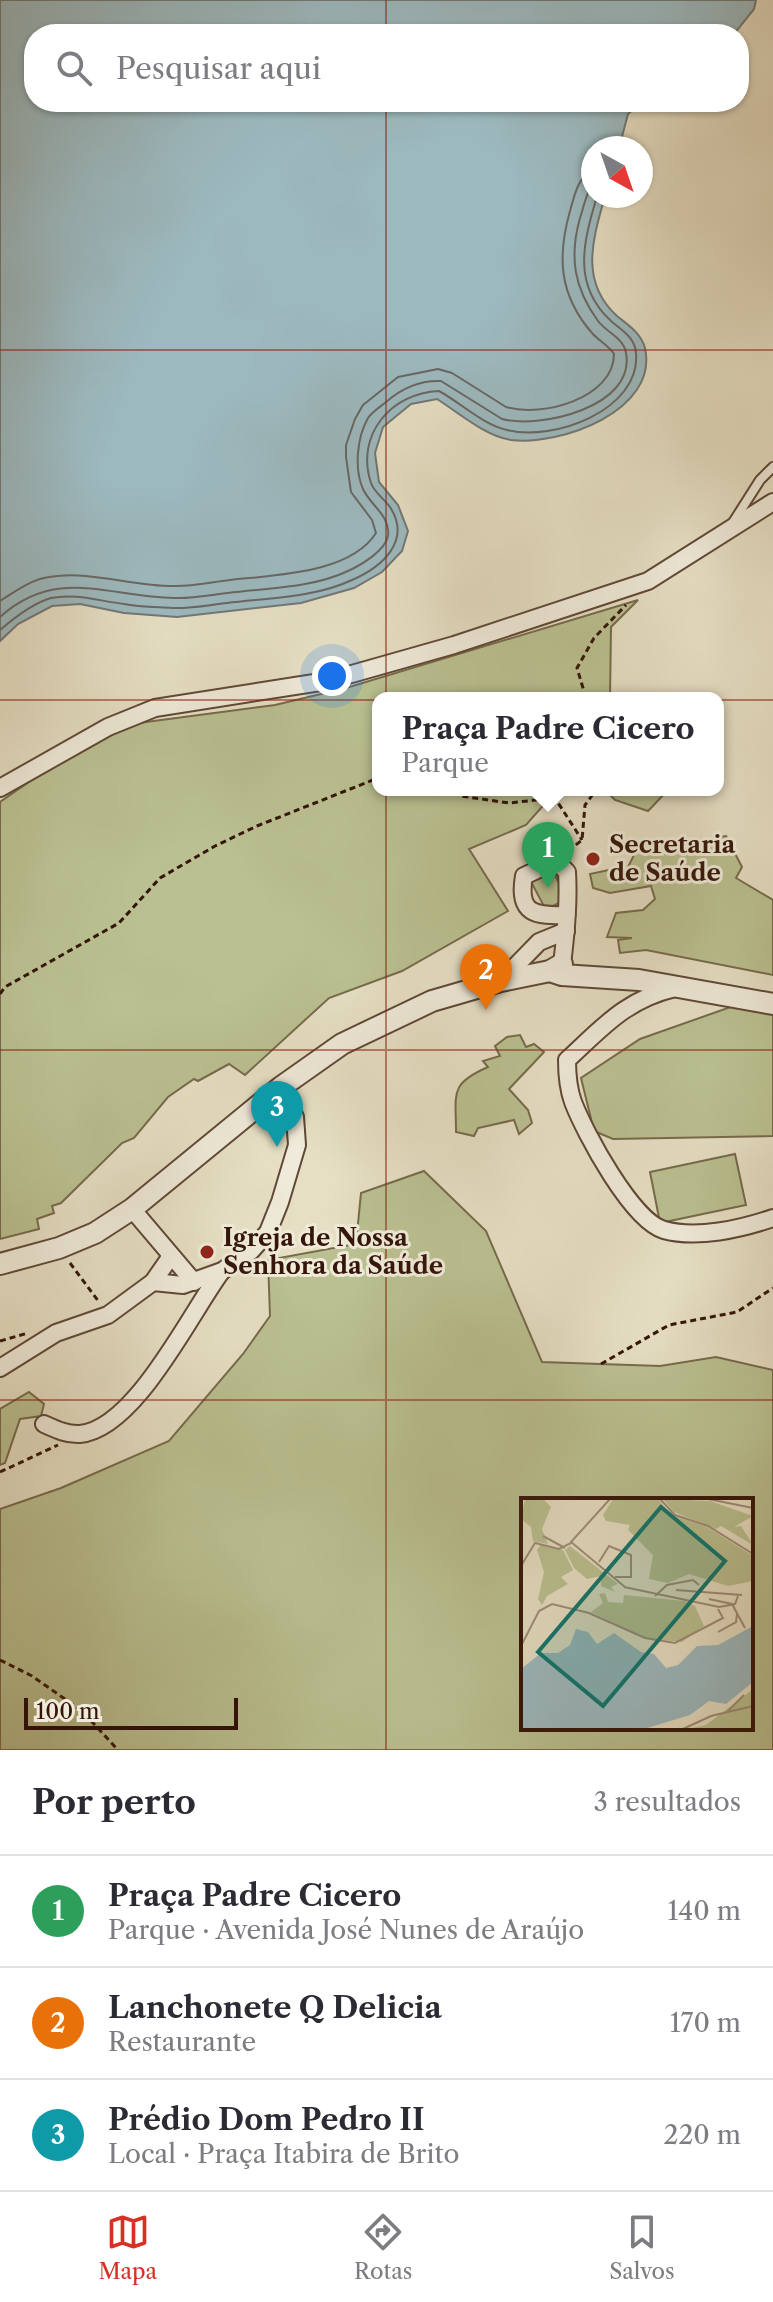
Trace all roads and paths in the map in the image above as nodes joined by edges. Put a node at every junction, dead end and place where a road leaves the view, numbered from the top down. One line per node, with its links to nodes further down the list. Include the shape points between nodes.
1 (773, 467): 3 (lane)
2 (773, 502): 3 (street)
3 (728, 532): 7 (street, via 648,581 454,645 327,681 155,708 108,727)
4 (627, 604): 5 (path, via 594,638 577,668)
5 (584, 692)
6 (372, 780): 17 (path, via 215,846 160,878 119,923)
7 (0, 788)
8 (461, 796): 10 (path, via 509,803 555,798)
9 (592, 796): 10 (path, via 585,805)
10 (582, 840): 11 (path)
11 (556, 861): 12 (street, via 567,872); 12 (street, via 528,872 522,888 532,912)
12 (566, 923): 13 (street); 14 (street)
13 (558, 970): 14 (street); 15 (street); 16 (street, via 629,966)
14 (501, 981): 19 (street, via 432,1001 342,1044)
15 (676, 988): 18 (street); 21 (street, via 628,1005 567,1060 573,1102 594,1147 636,1210 661,1230 693,1234)
16 (773, 992)
17 (0, 994)
18 (773, 1004)
19 (281, 1087): 20 (street); 25 (street, via 295,1117 297,1145 280,1202 268,1232)
20 (132, 1209): 22 (street); 23 (street)
21 (773, 1218)
22 (59, 1248): 24 (street); 29 (path)
23 (171, 1256): 26 (street); 27 (street)
24 (0, 1264)
25 (222, 1271): 27 (street); 33 (street, via 140,1392 111,1420)
26 (153, 1282): 27 (street); 29 (street)
27 (194, 1282)
28 (773, 1288): 30 (path, via 737,1312 669,1325)
29 (108, 1315): 31 (street, via 56,1333)
30 (601, 1364)
31 (0, 1368)
32 (44, 1424): 33 (street)
33 (79, 1434): 34 (path)
34 (0, 1472)
35 (0, 1660): 36 (path, via 82,1711)
36 (118, 1750)

